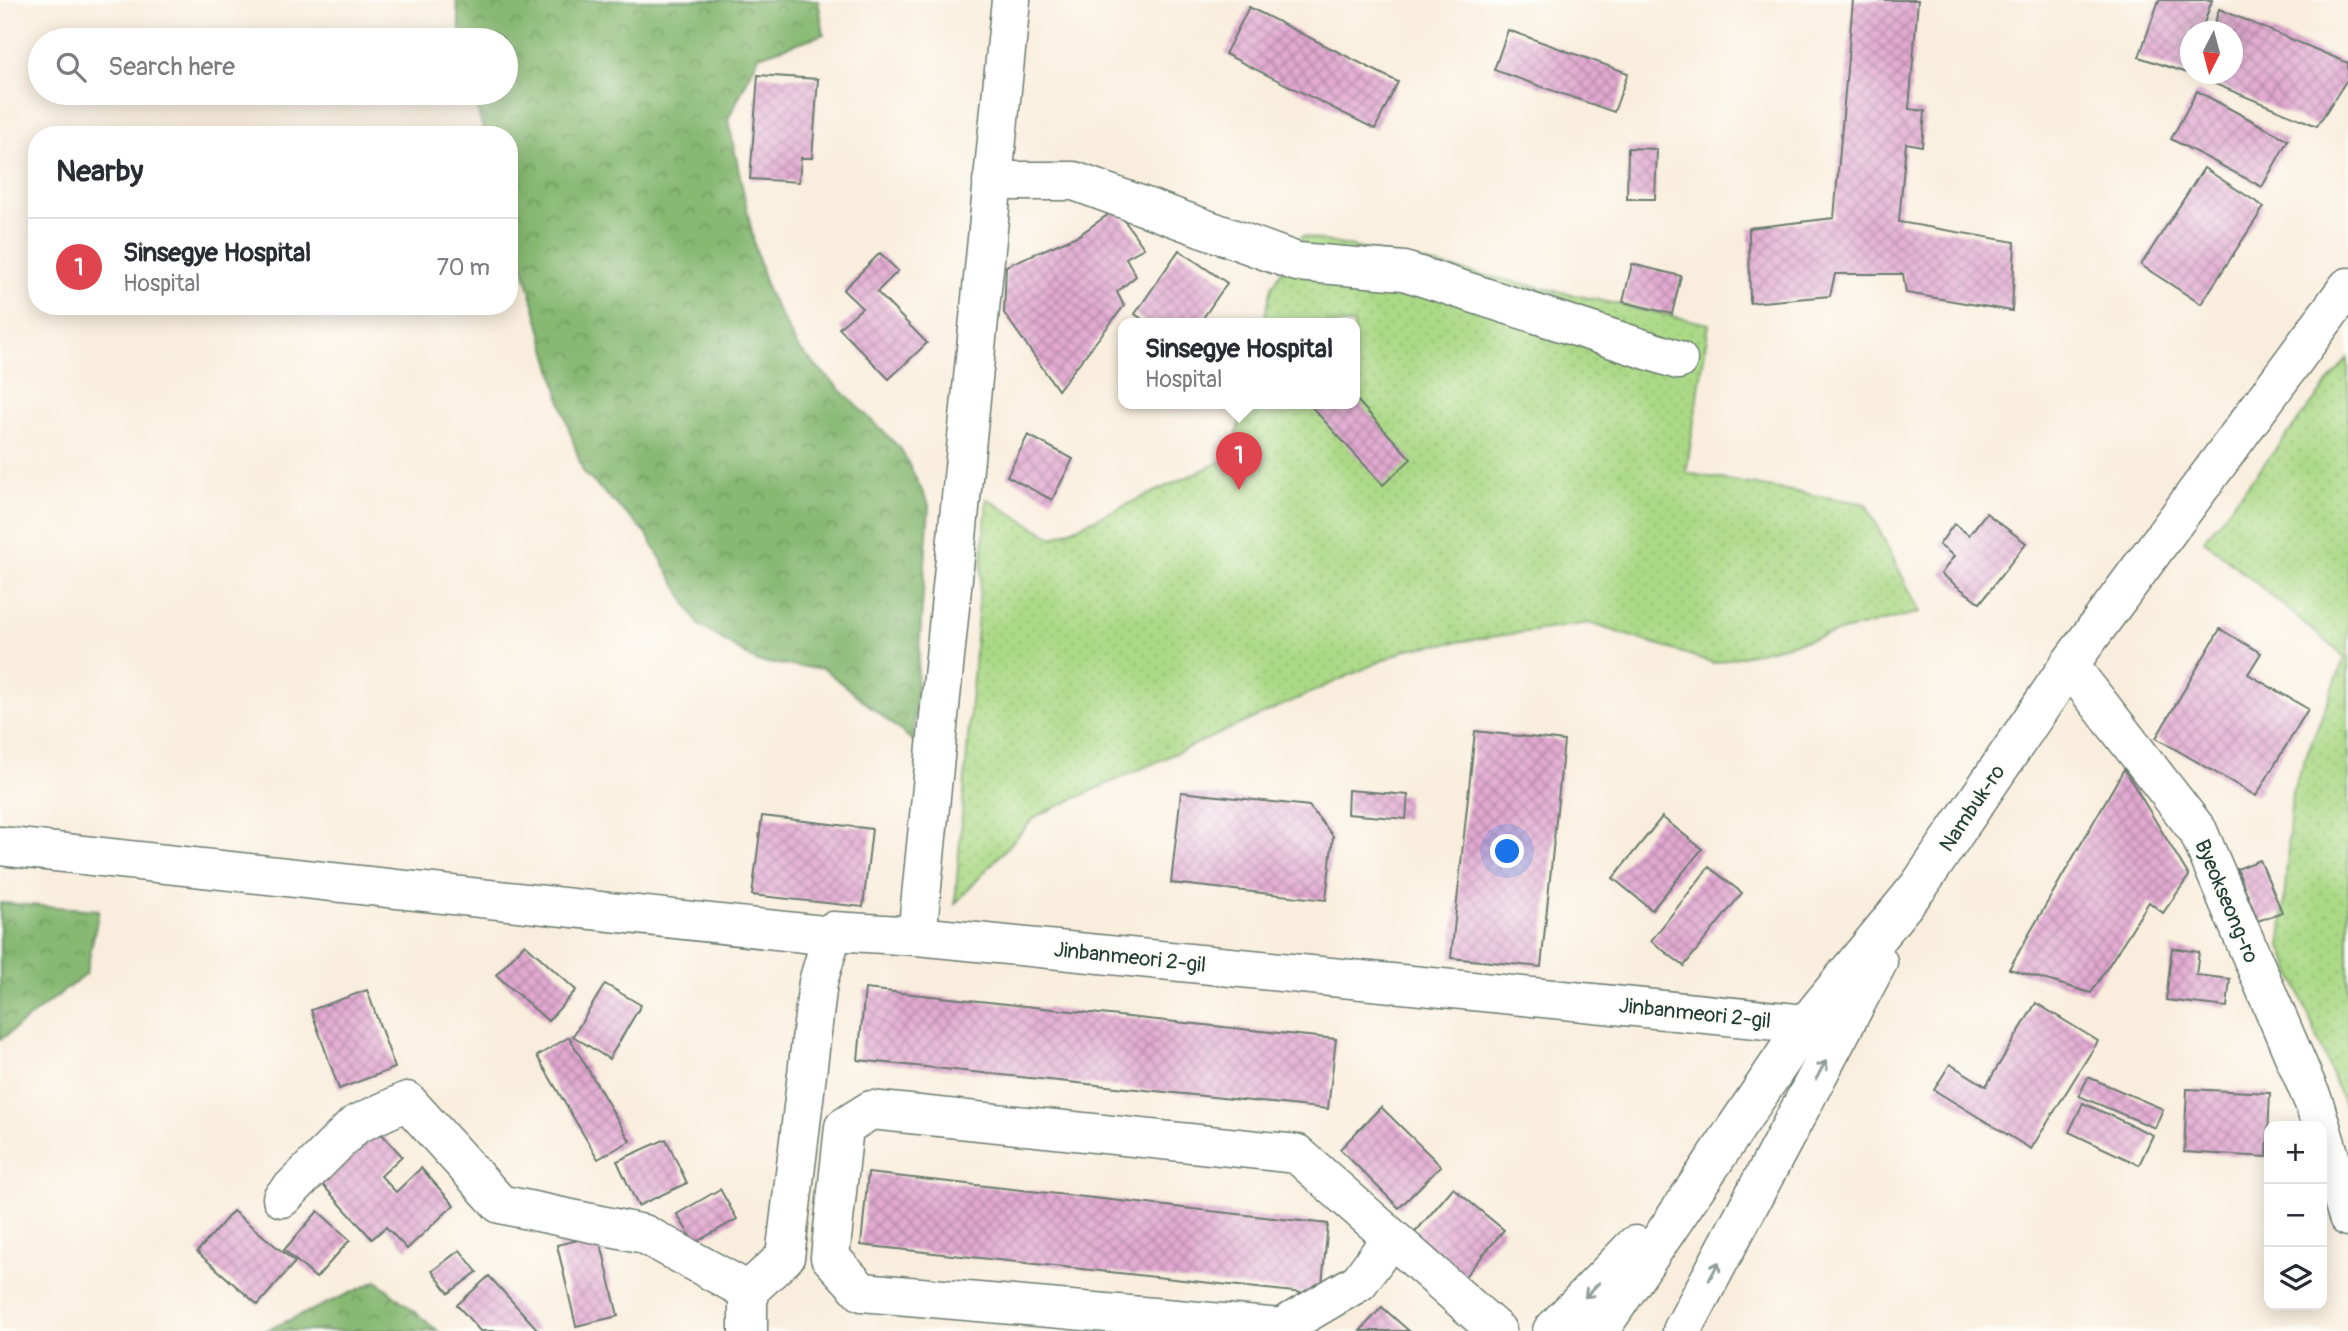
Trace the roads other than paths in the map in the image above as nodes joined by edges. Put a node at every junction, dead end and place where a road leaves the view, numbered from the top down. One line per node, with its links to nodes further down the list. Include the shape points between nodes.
1 (1010, 0): 2 (street)
2 (992, 181): 4 (street, via 1074,181 1297,262 1404,271); 9 (street)
3 (2348, 287): 5 (street, Nambuk-ro)
4 (1678, 360)
5 (2068, 665): 7 (street, Nambuk-ro); 11 (street, Byeokseong-ro, via 2197,831)
6 (0, 846): 8 (street, Jinbanmeori 2-gil)
7 (1919, 886): 10 (street, Nambuk-ro); 22 (street, one-way to 7)
8 (832, 936): 9 (street, Jinbanmeori 2-gil, via 833,931); 17 (street, via 818,982 785,1257)
9 (917, 936): 10 (street, Jinbanmeori 2-gil)
10 (1806, 1024): 13 (street, Nambuk-ro)
11 (2319, 1121)
12 (2327, 1148): 15 (street, Byeokseong-ro)
13 (1707, 1170): 20 (street, one-way to 20); 21 (street, Nambuk-ro)
14 (282, 1198): 17 (street, via 355,1125 407,1101 500,1204 644,1234)
15 (2348, 1217)
16 (1391, 1238): 16 (street, via 1297,1154 871,1110 844,1127 830,1257 862,1292 1281,1328 1359,1282); 19 (street)
17 (748, 1291): 18 (street)
18 (748, 1331)
19 (1497, 1331)
20 (1552, 1331)
21 (1598, 1331)
22 (1682, 1331)

